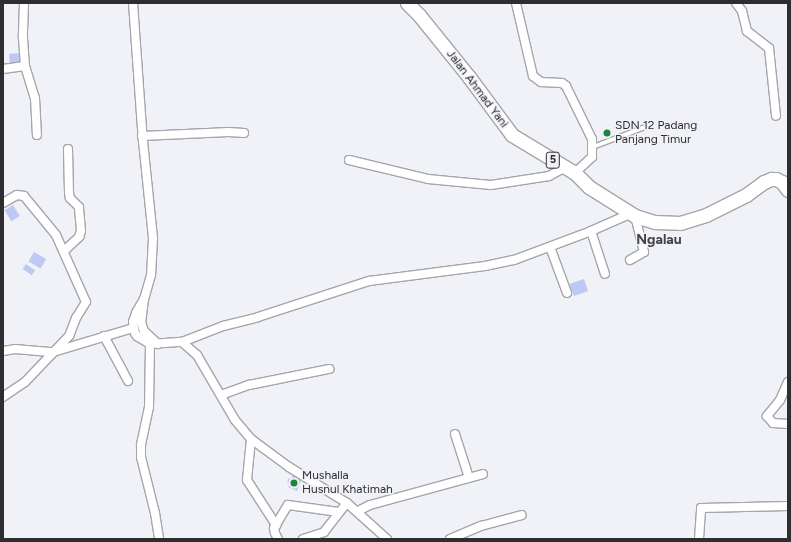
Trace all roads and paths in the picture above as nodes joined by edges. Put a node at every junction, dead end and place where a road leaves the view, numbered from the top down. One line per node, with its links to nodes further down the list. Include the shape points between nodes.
1 (24, 3): 6 (street)
2 (133, 3): 12 (street)
3 (407, 3): 16 (highway, Jalan Ahmad Yani / 5, via 464,71 512,135)
4 (516, 3): 13 (street, via 533,76 541,82 562,83 566,86 592,139)
5 (736, 3): 8 (street, via 742,11 747,31 769,48)
6 (25, 66): 7 (street); 11 (street, via 34,98)
7 (3, 69)
8 (776, 116)
9 (650, 125): 13 (lane)
10 (244, 133): 12 (street)
11 (38, 135)
12 (142, 136): 26 (street, via 153,238 151,275)
13 (593, 147): 16 (street, via 590,160)
14 (68, 149): 22 (street, via 69,193 70,198 79,207 81,231 79,237)
15 (349, 160): 16 (street, via 428,179 491,185)
16 (570, 170): 19 (highway, Jalan Ahmad Yani / 5, via 589,187)
17 (788, 190): 19 (highway, Jalan Ahmad Yani / 5, via 776,179 764,182 746,195 693,220 666,223)
18 (3, 203): 22 (street, via 17,195 24,196 56,236)
19 (633, 215): 20 (street); 23 (street, via 644,252)
20 (591, 232): 21 (street); 24 (street)
21 (550, 246): 25 (street); 29 (street, via 514,260 485,266 369,281 222,326)
22 (64, 251): 32 (street, via 86,302 76,318 71,334)
23 (630, 260)
24 (605, 274)
25 (567, 293)
26 (144, 299): 27 (street, via 136,313); 30 (street, via 141,322)
27 (133, 328): 28 (street); 30 (street, via 137,336)
28 (104, 336): 32 (street); 34 (street)
29 (182, 342): 30 (street); 36 (street, via 197,355)
30 (154, 344): 49 (street, via 149,407 141,457)
31 (3, 351): 32 (street, via 15,349)
32 (53, 352): 37 (street, via 25,382)
33 (330, 369): 36 (street, via 249,385)
34 (128, 380)
35 (788, 382): 38 (street, via 780,400 767,416 773,423)
36 (221, 395): 40 (street, via 235,420)
37 (3, 397)
38 (788, 424)
39 (455, 434): 42 (street)
40 (251, 439): 43 (street, via 289,467); 48 (street, via 247,480)
41 (483, 474): 42 (street)
42 (469, 478): 45 (street)
43 (347, 503): 45 (street); 46 (street)
44 (788, 506): 54 (street, via 702,508)
45 (358, 510): 52 (street)
46 (338, 512): 48 (street, via 290,504); 51 (street, via 324,532)
47 (522, 515): 53 (street, via 481,526)
48 (276, 525): 50 (street, via 274,531)
49 (159, 539)
50 (278, 539)
51 (303, 539)
52 (387, 539)
53 (450, 539)
54 (699, 539)

